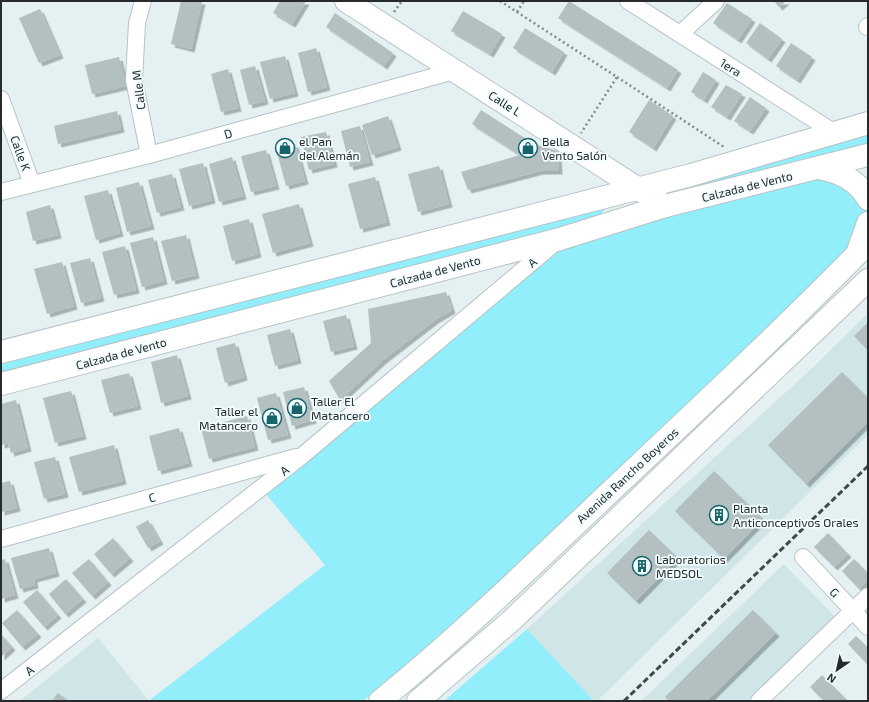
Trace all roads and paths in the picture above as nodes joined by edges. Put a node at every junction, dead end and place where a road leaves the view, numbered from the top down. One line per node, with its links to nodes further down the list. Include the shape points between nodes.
1 (143, 1): 15 (street, Calle M, via 137,23 134,80)
2 (346, 1): 9 (main road, Calle L)
3 (500, 1): 7 (path)
4 (524, 1): 7 (path)
5 (628, 1): 8 (street, 1era)
6 (716, 1): 8 (street)
7 (517, 12): 10 (path)
8 (680, 34): 13 (street, 1era)
9 (454, 71): 14 (main road, Calle L); 15 (street, D)
10 (617, 77): 14 (path); 17 (path)
11 (1, 99): 20 (street, Calle K)
12 (868, 123): 13 (main road, Calzada de Vento)
13 (835, 133): 17 (main road, Calzada de Vento)
14 (572, 146): 21 (main road, Calle L)
15 (149, 155): 20 (street, D)
16 (868, 155): 18 (main road, Calzada de Vento)
17 (743, 159): 19 (main road, Calzada de Vento)
18 (819, 168): 24 (main road, Calzada de Vento); 25 (main road, via 846,177 860,188)
19 (691, 175): 21 (main road, Calzada de Vento); 24 (main road, via 683,180 683,188 688,195)
20 (32, 184): 22 (street, D)
21 (636, 188): 23 (main road, Calzada de Vento); 26 (main road, Calle L)
22 (1, 192)
23 (614, 194): 27 (main road, via 624,205 624,211); 32 (main road, Calzada de Vento)
24 (698, 198): 26 (main road, Calzada de Vento)
25 (868, 200)
26 (665, 206): 27 (main road, Calzada de Vento)
27 (615, 221): 29 (main road, Calzada de Vento)
28 (868, 223): 30 (main road)
29 (560, 239): 33 (main road, Calzada de Vento); 34 (street, A)
30 (862, 249): 41 (main road, Avenida Rancho Boyeros, via 555,544 416,672)
31 (868, 280): 42 (main road, Avenida Rancho Boyeros, via 512,620)
32 (1, 352)
33 (1, 384)
34 (303, 455): 35 (street, C); 40 (street, A)
35 (1, 539)
36 (803, 557): 38 (street, G)
37 (868, 596): 38 (street)
38 (853, 610): 39 (street, G); 43 (street)
39 (868, 627)
40 (1, 691)
41 (380, 701)
42 (418, 701)
43 (759, 701)

